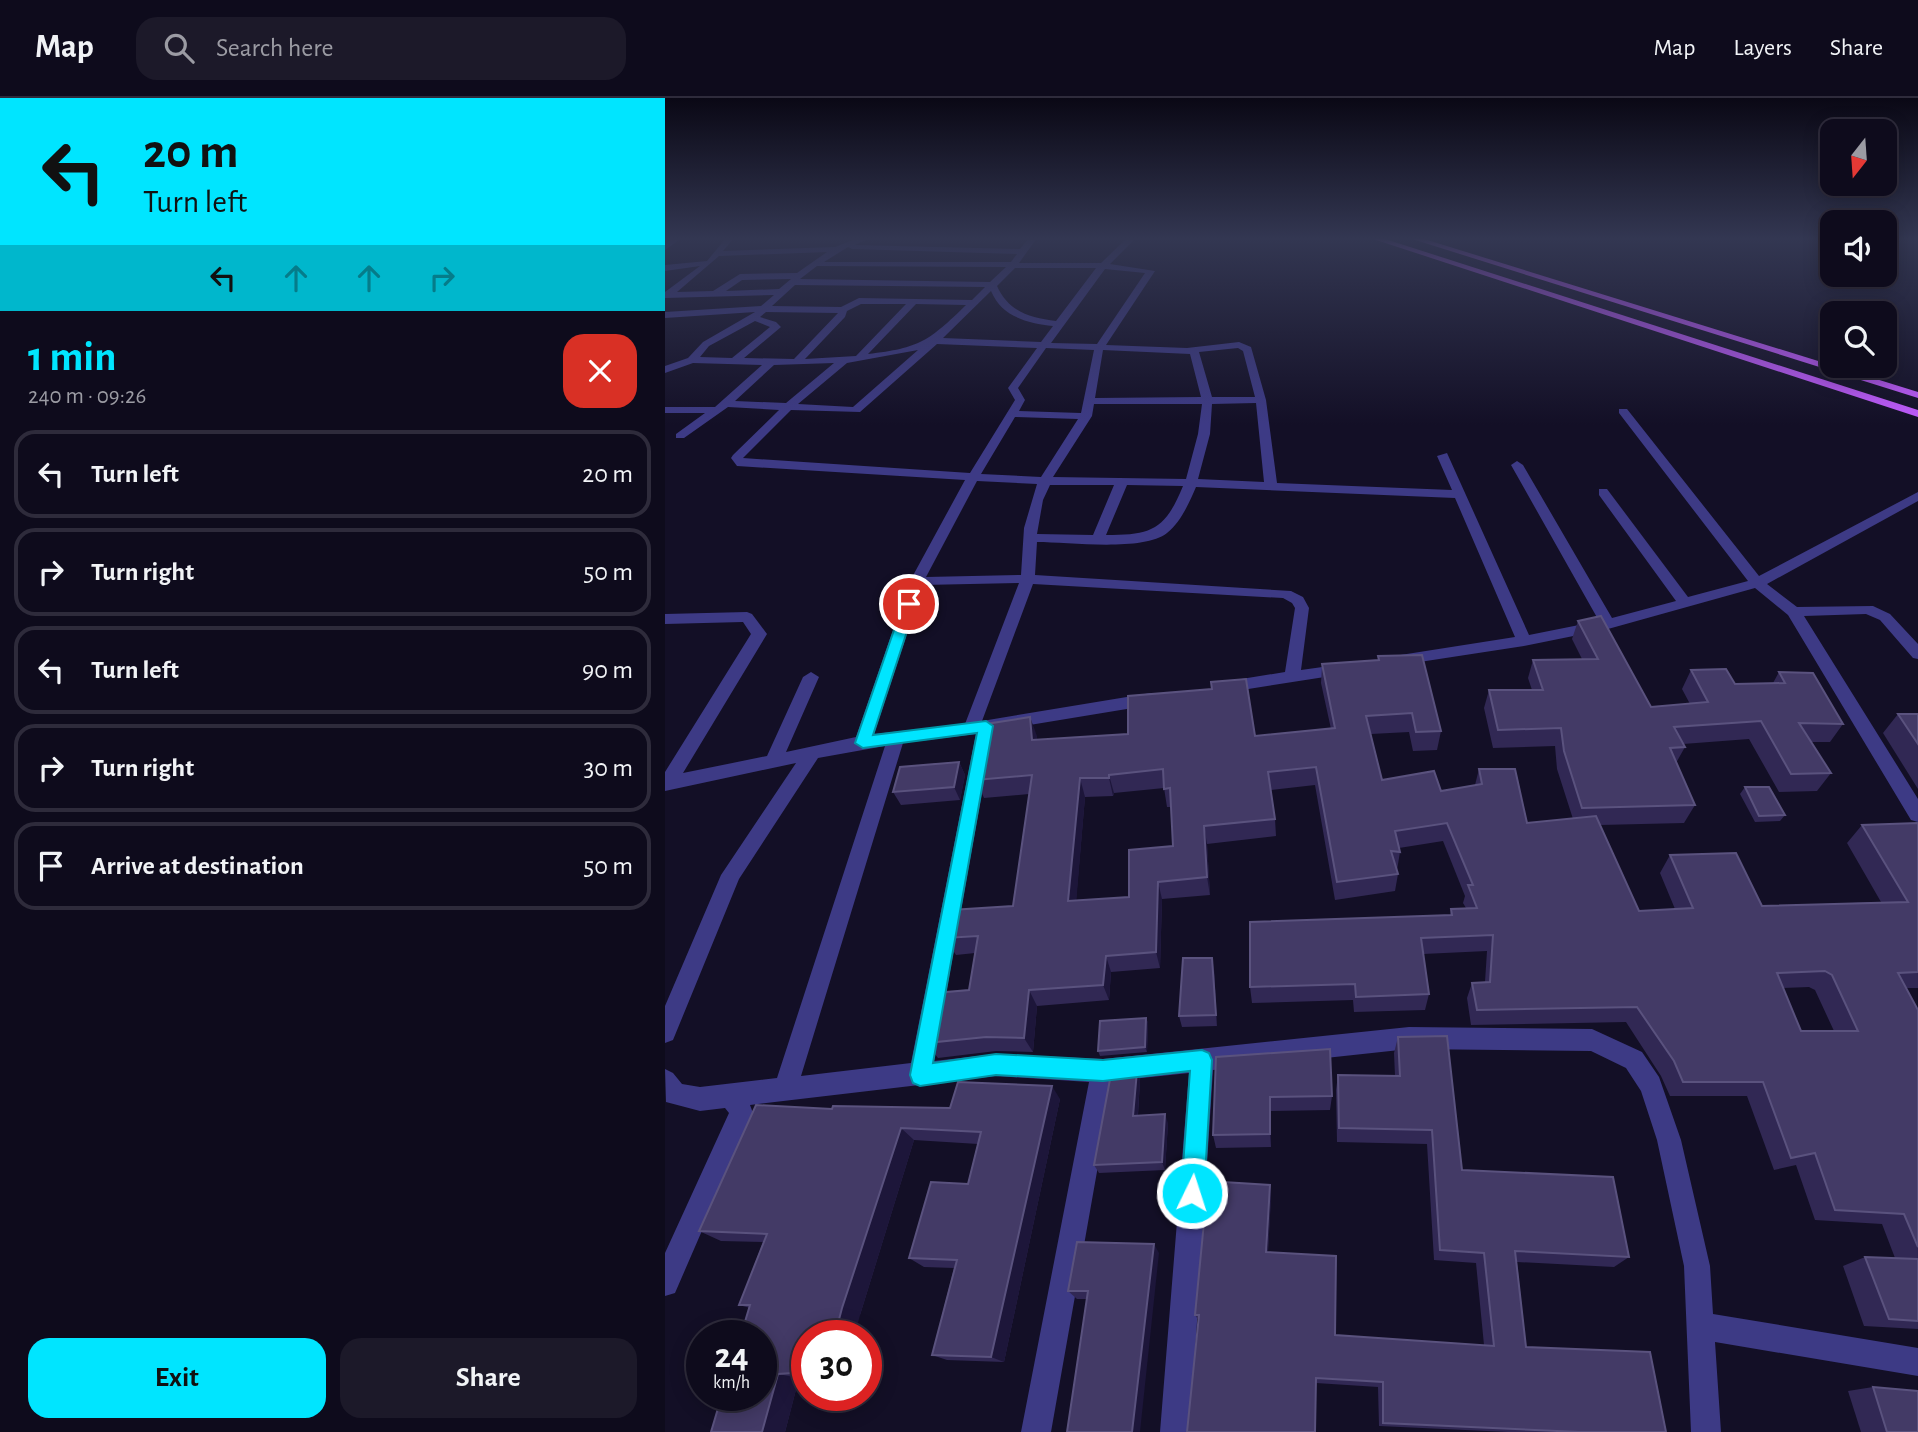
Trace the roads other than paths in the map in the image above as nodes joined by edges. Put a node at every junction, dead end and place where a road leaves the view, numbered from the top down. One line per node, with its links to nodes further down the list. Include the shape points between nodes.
1 (774, 300): 12 (street)
2 (876, 300): 13 (street, via 859,301)
3 (910, 300): 21 (street)
4 (915, 300): 11 (street)
5 (978, 300): 11 (street)
6 (998, 300): 16 (street, via 1018,318)
7 (1078, 300): 16 (street)
8 (1131, 300): 19 (street)
9 (1566, 300): 37 (main road)
10 (1613, 300): 28 (main road)
11 (975, 303): 17 (street)
12 (764, 309): 13 (street); 14 (street); 15 (street)
13 (843, 310): 25 (street)
14 (665, 315)
15 (754, 318): 23 (street, via 706,344); 24 (street, via 776,327)
16 (1060, 324): 18 (street)
17 (935, 341): 18 (street); 21 (street, via 903,353); 33 (street, via 856,410)
18 (1044, 346): 19 (street); 36 (street, via 1013,388 1020,400)
19 (1099, 348): 20 (street); 30 (street)
20 (1190, 350): 29 (street, via 1244,346); 31 (street)
21 (859, 358): 22 (street)
22 (845, 359): 25 (street); 33 (street)
23 (692, 360): 24 (street); 27 (street)
24 (735, 360): 26 (street)
25 (798, 360): 26 (street)
26 (772, 361): 32 (street)
27 (665, 370)
28 (1918, 395)
29 (1261, 400): 31 (street); 46 (street)
30 (1091, 401): 31 (street); 38 (street)
31 (1207, 402): 45 (street)
32 (722, 407): 33 (street); 34 (street); 39 (street)
33 (788, 407): 42 (street, via 737,458 741,463)
34 (665, 410)
35 (1623, 411): 54 (street)
36 (1014, 414): 38 (street); 42 (street)
37 (1918, 414)
38 (1086, 416): 43 (street)
39 (680, 436)
40 (1443, 456): 48 (street)
41 (1517, 465): 58 (street)
42 (972, 478): 43 (street); 53 (street)
43 (1045, 481): 44 (street); 50 (street)
44 (1122, 481): 45 (street); 51 (street)
45 (1192, 483): 46 (street); 51 (street, via 1164,530 1150,537)
46 (1271, 487): 48 (street)
47 (1603, 492): 55 (street)
48 (1459, 494): 60 (street)
49 (1918, 496): 54 (street)
50 (1031, 538): 51 (street); 52 (street)
51 (1098, 538)
52 (1028, 579): 53 (street); 65 (street, via 1286,594 1302,608); 68 (street)
53 (917, 581): 70 (street)
54 (1757, 583): 55 (street); 56 (street)
55 (1686, 604): 58 (street)
56 (1794, 612): 61 (street, via 1868,609 1885,617); 74 (street)
57 (665, 619): 73 (street, via 747,617 759,634)
58 (1608, 624): 60 (street)
59 (766, 627): 73 (street)
60 (1524, 641): 62 (street)
61 (1918, 654)
62 (1387, 662)
63 (1360, 666): 65 (street)
64 (811, 677): 72 (street)
65 (1291, 677): 66 (street)
66 (1201, 691)
67 (1162, 697): 68 (street)
68 (979, 728): 69 (street); 78 (street)
69 (896, 739): 70 (street); 80 (street)
70 (863, 743): 71 (street)
71 (812, 753): 72 (street); 75 (street, via 731,875)
72 (773, 761): 73 (street)
73 (666, 784)
74 (1918, 815)
75 (665, 1032)
76 (1202, 1060): 77 (street); 83 (street, via 1409,1038 1592,1040 1615,1048 1634,1060 1651,1085 1669,1140 1697,1266); 86 (street)
77 (1103, 1070): 78 (street, via 996,1065); 85 (street)
78 (920, 1075): 80 (street)
79 (665, 1081): 81 (street, via 680,1097)
80 (786, 1087): 81 (street)
81 (724, 1096): 82 (street, via 736,1100 741,1113)
82 (665, 1283)
83 (1701, 1326): 84 (street); 87 (street)
84 (1918, 1362)
85 (1037, 1432)
86 (1175, 1432)
87 (1706, 1432)

